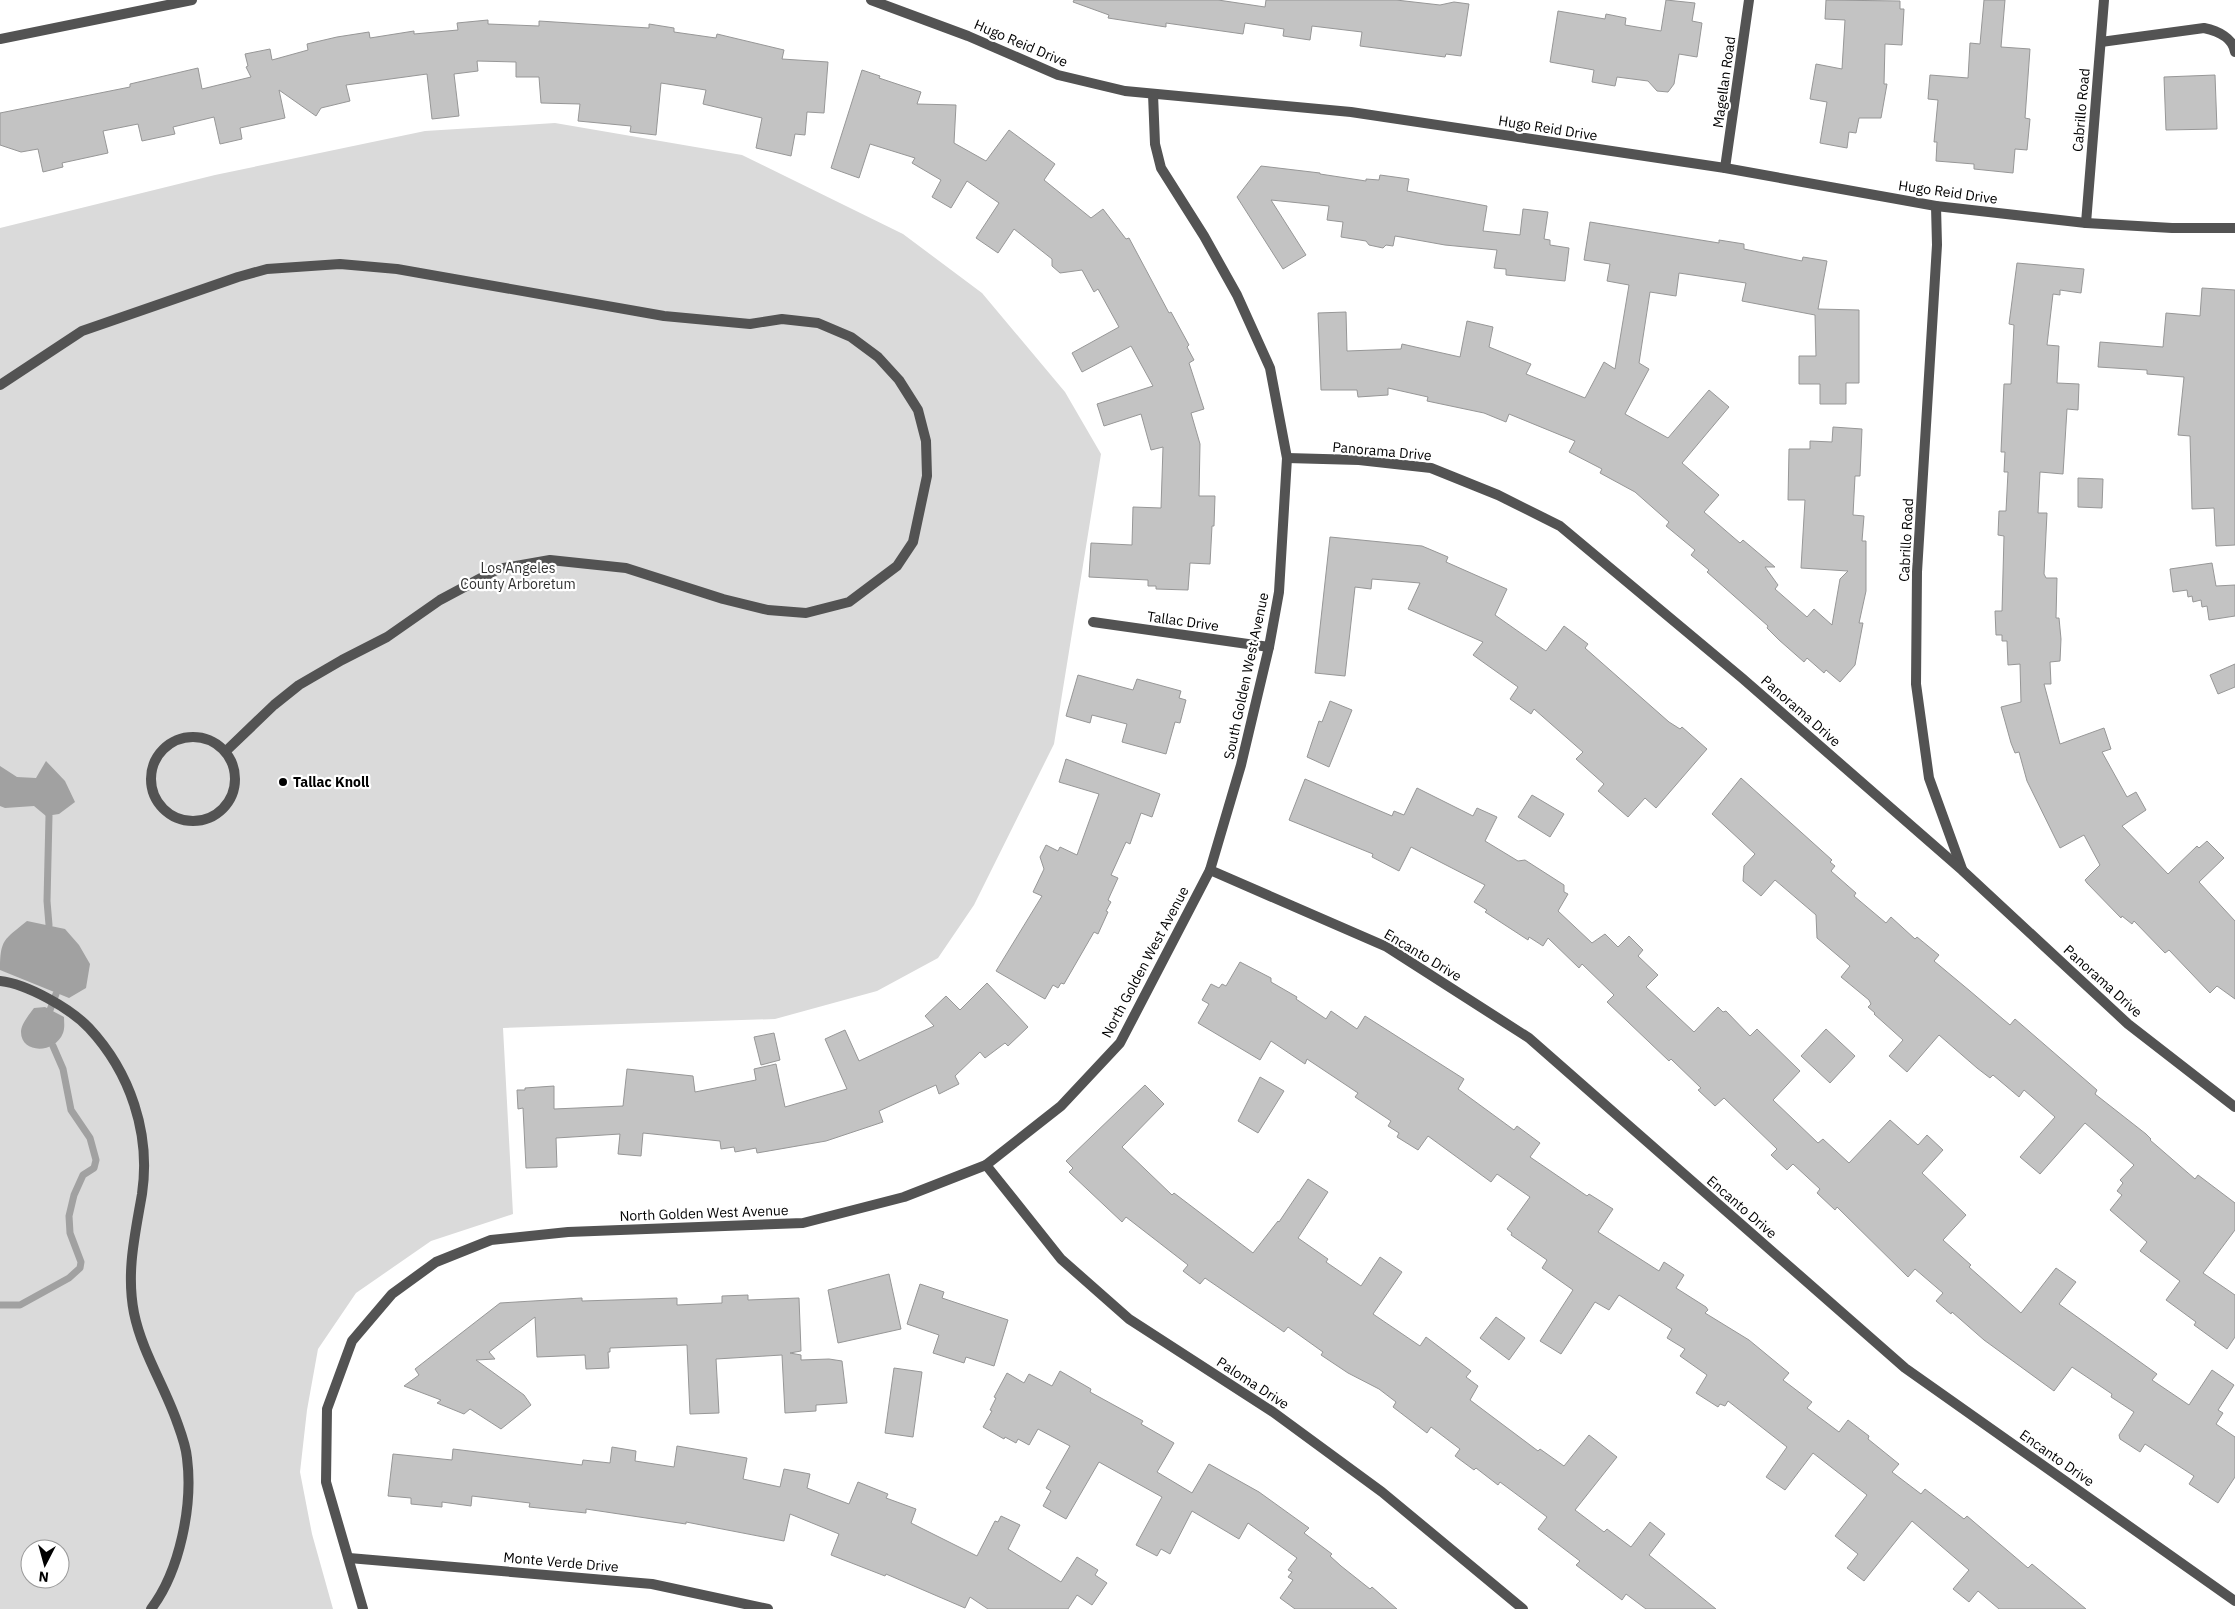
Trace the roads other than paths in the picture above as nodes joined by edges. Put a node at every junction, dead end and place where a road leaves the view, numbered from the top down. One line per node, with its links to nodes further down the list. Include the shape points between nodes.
1 (192, 0): 5 (street)
2 (871, 0): 8 (street, Hugo Reid Drive, via 968,36 1058,75 1125,91)
3 (1749, 0): 9 (street, Magellan Road)
4 (2104, 0): 6 (street, Cabrillo Road)
5 (0, 39)
6 (2101, 42): 7 (street, via 2204,28 2227,38 2234,45); 11 (street, Cabrillo Road)
7 (2235, 52)
8 (1153, 94): 9 (street, Hugo Reid Drive, via 1351,112); 14 (street, South Golden West Avenue, via 1155,144 1161,168 1237,295 1270,368)
9 (1725, 168): 10 (street, Hugo Reid Drive)
10 (1936, 206): 11 (street, Hugo Reid Drive); 19 (street, Cabrillo Road, via 1937,245 1917,572 1916,684 1929,778)
11 (2086, 222): 12 (street, Hugo Reid Drive, via 2172,228)
12 (2235, 228)
13 (0, 384): 17 (street, via 82,331 267,269 340,264 397,269 664,316 750,324 782,319 818,323 850,337 878,357 899,380 918,410 926,441 927,476 913,542 897,566 849,602 806,612 768,610 626,568 550,560 498,569 440,600 387,637 299,685)
14 (1287, 458): 16 (street, South Golden West Avenue, via 1279,592); 19 (street, Panorama Drive, via 1359,460 1430,468 1498,495 1560,526 1742,678)
15 (1093, 622): 16 (street, Tallac Drive)
16 (1270, 647): 18 (street, South Golden West Avenue, via 1241,765)
17 (226, 751): 17 (street, via 236,777 228,804 218,814 205,820 185,820 166,812 156,801 150,774 162,749 174,740 202,737)
18 (1210, 870): 22 (street, North Golden West Avenue, via 1120,1043 1061,1106); 24 (street, Encanto Drive, via 1387,947 1529,1038 1905,1368)
19 (1962, 870): 21 (street, Panorama Drive, via 2128,1024)
20 (0, 981): 25 (street, via 46,997 76,1014 114,1058 133,1098 143,1141 142,1192 130,1271 134,1313 146,1353 164,1388 188,1457 187,1496 179,1553 160,1598)
21 (2235, 1107)
22 (986, 1165): 23 (street, North Golden West Avenue, via 904,1197 803,1222 568,1232 491,1240 436,1262 392,1294 352,1341 327,1409 326,1482); 28 (street, Paloma Drive, via 1061,1259 1129,1319 1273,1412 1374,1486)
23 (349, 1558): 26 (street, North Golden West Avenue); 27 (street, Monte Verde Drive, via 652,1584)
24 (2235, 1601)
25 (151, 1609)
26 (363, 1609)
27 (768, 1609)
28 (1523, 1609)

